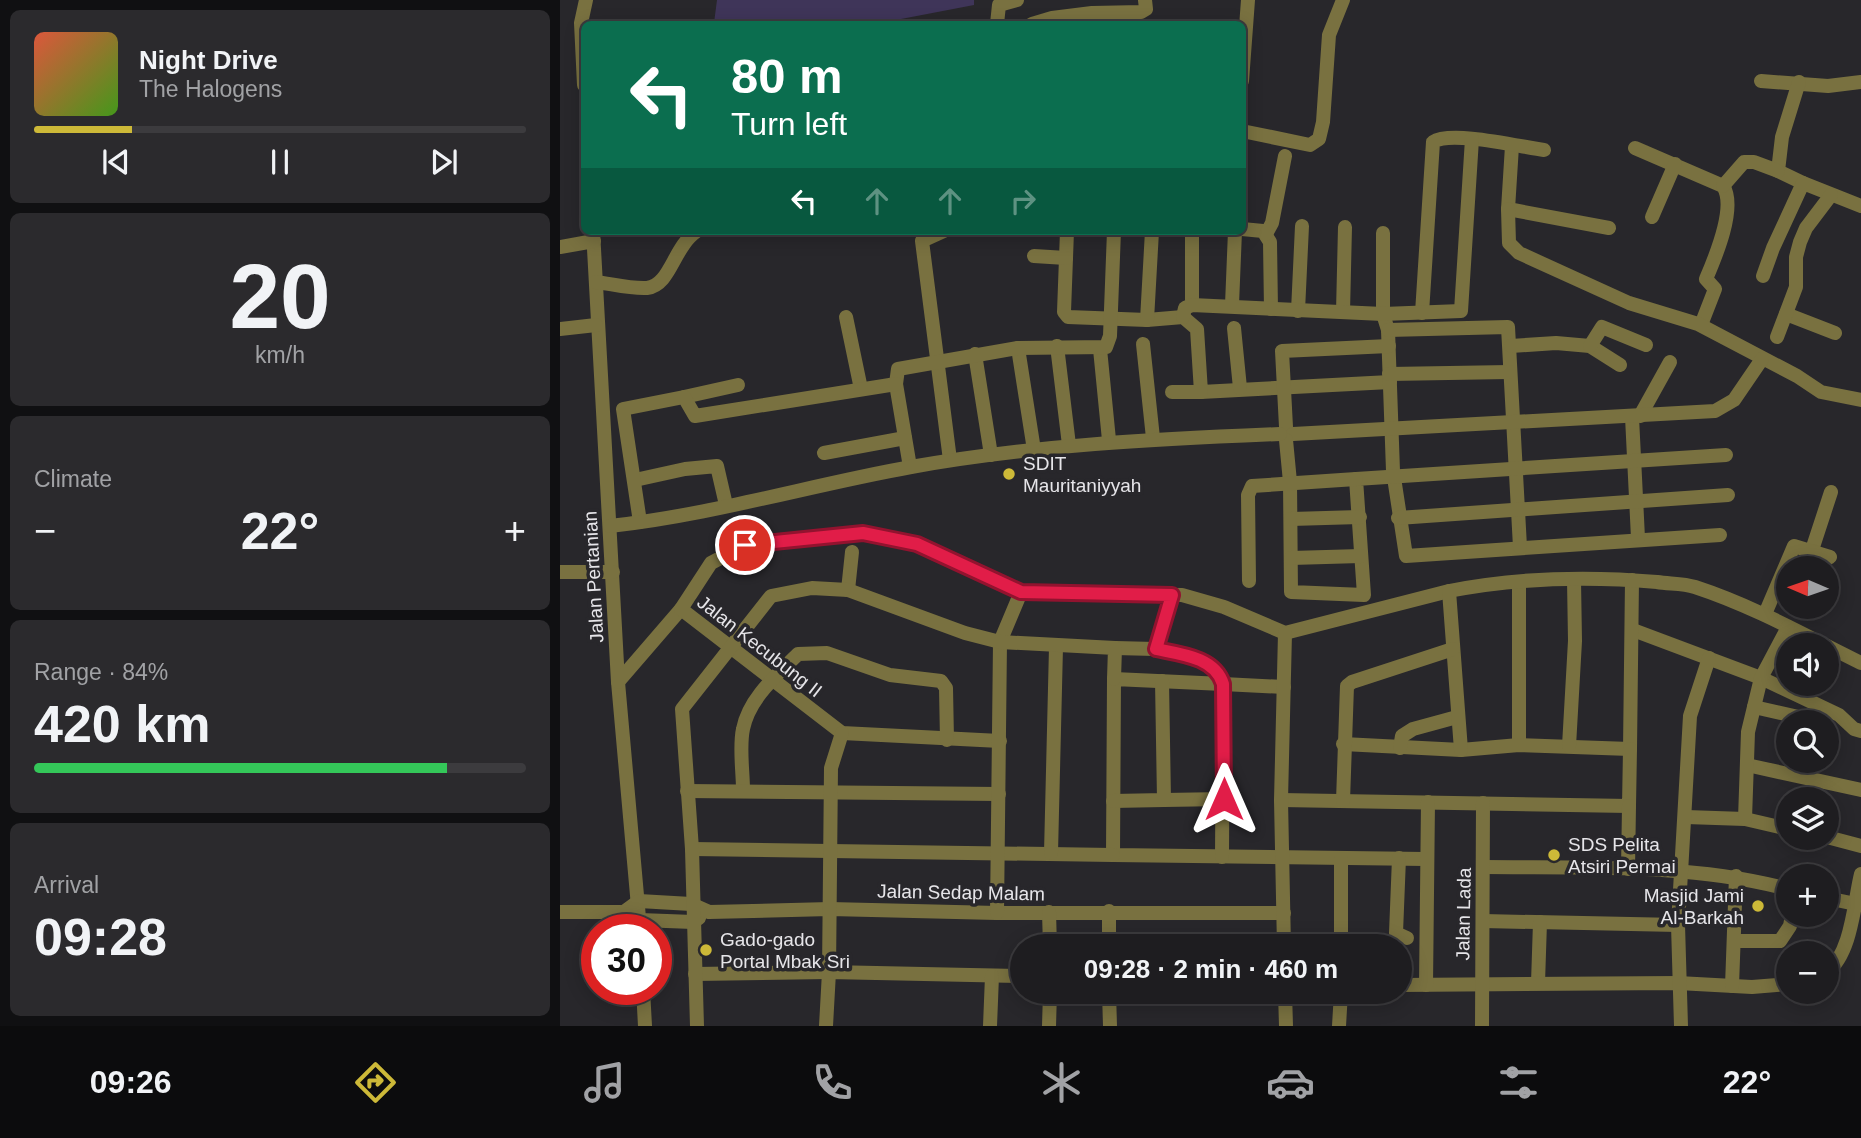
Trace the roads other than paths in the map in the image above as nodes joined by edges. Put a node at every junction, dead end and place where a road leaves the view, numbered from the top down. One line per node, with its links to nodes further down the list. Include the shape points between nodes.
1 (586, 0): 6 (street)
2 (1016, 0): 7 (street, via 999,5)
3 (1145, 0): 8 (street, via 1146,9 1141,12)
4 (1248, 0): 9 (street)
5 (1343, 0): 13 (street, via 1329,35 1319,139 1310,145)
6 (581, 21)
7 (997, 21)
8 (1042, 21)
9 (1246, 27)
10 (1761, 80): 11 (street)
11 (1798, 82): 12 (street, via 1828,86); 20 (street, via 1782,137)
12 (1861, 82)
13 (1246, 132)
14 (1472, 139): 15 (street); 51 (street, via 1433,142); 51 (street, via 1464,308)
15 (1512, 146): 17 (street); 25 (street)
16 (1635, 148): 19 (street)
17 (1544, 150)
18 (1285, 156): 32 (street)
19 (1675, 164): 22 (street); 26 (street)
20 (1778, 171): 21 (street); 22 (street, via 1744,162)
21 (1803, 183): 23 (street); 44 (street)
22 (1723, 186): 59 (street, via 1728,208 1706,279 1715,289)
23 (1831, 195): 24 (street); 53 (street, via 1800,242 1796,287)
24 (1861, 206)
25 (1508, 209): 29 (street); 59 (street, via 1512,249 1629,303)
26 (1652, 217)
27 (1302, 226): 49 (street)
28 (1345, 227): 50 (street)
29 (1609, 228)
30 (1246, 229): 32 (street)
31 (1383, 233): 52 (street)
32 (1266, 234): 48 (street)
33 (691, 235): 45 (street, via 656,286)
34 (935, 235): 75 (street, via 922,241)
35 (1067, 235): 43 (street)
36 (1114, 235): 56 (street)
37 (1152, 235): 57 (street)
38 (1192, 235): 46 (street)
39 (1235, 235): 47 (street)
40 (594, 236): 41 (street); 45 (street, Jalan Pertanian)
41 (560, 247)
42 (1034, 256): 43 (street)
43 (1066, 258): 56 (street, via 1064,312 1069,317)
44 (1763, 276)
45 (596, 282): 58 (street, Jalan Pertanian)
46 (1192, 304): 47 (street); 55 (street)
47 (1232, 305): 48 (street)
48 (1271, 309): 49 (street)
49 (1298, 311): 50 (street)
50 (1343, 312): 52 (street)
51 (1422, 313): 52 (street)
52 (1383, 314): 62 (street)
53 (1786, 314): 63 (street); 64 (street)
54 (846, 317): 84 (street)
55 (1183, 317): 57 (street); 86 (street, via 1197,329)
56 (1111, 318): 57 (street); 72 (street, via 1109,342)
57 (1147, 320)
58 (596, 325): 61 (street); 118 (street, Jalan Pertanian)
59 (1701, 325): 74 (street)
60 (1234, 328): 83 (street)
61 (560, 329)
62 (1388, 330): 68 (street); 69 (street, via 1503,325 1508,327)
63 (1835, 332)
64 (1777, 337)
65 (1143, 344): 94 (street)
66 (1646, 345): 70 (street, via 1602,327)
67 (1056, 346): 71 (street); 72 (street); 96 (street)
68 (1389, 346): 79 (street); 82 (street, via 1284,350)
69 (1511, 346): 70 (street); 78 (street)
70 (1590, 346): 77 (street)
71 (1018, 348): 73 (street); 97 (street)
72 (1100, 349): 95 (street)
73 (975, 354): 75 (street); 99 (street)
74 (1762, 359): 88 (street, via 1821,392); 89 (street, via 1734,400 1720,409)
75 (936, 362): 80 (street, via 902,366 895,374); 101 (street)
76 (1670, 362): 89 (street)
77 (1620, 365)
78 (1509, 372): 79 (street); 90 (street)
79 (1390, 378): 82 (street); 91 (street)
80 (896, 384): 84 (street); 93 (street)
81 (738, 385): 87 (street)
82 (1282, 386): 83 (street); 92 (street)
83 (1240, 388): 86 (street)
84 (862, 389): 87 (street, via 695,416)
85 (1172, 391): 86 (street)
86 (1201, 391)
87 (684, 397): 107 (street, via 623,410)
88 (1861, 400)
89 (1636, 417): 90 (street); 102 (street)
90 (1512, 421): 91 (street); 104 (street)
91 (1392, 427): 92 (street); 105 (street)
92 (1286, 434): 94 (street); 108 (street)
93 (905, 438): 98 (street); 103 (street)
94 (1153, 438): 95 (street)
95 (1109, 440): 96 (street)
96 (1069, 445): 97 (street)
97 (1034, 450): 99 (street)
98 (824, 453)
99 (991, 455): 101 (street)
100 (1726, 455): 102 (street)
101 (950, 460): 103 (street)
102 (1634, 461): 104 (street); 111 (street)
103 (910, 467): 112 (street)
104 (1516, 470): 105 (street); 113 (street)
105 (1394, 477): 106 (street); 115 (street)
106 (1356, 479): 108 (street); 114 (street)
107 (635, 480): 112 (street, via 717,466); 117 (street)
108 (1290, 482): 116 (street); 131 (street, via 1252,486 1248,495)
109 (1831, 492): 122 (street)
110 (1728, 495): 111 (street)
111 (1636, 500): 113 (street); 120 (street)
112 (726, 505): 117 (street)
113 (1519, 511): 115 (street); 121 (street)
114 (1360, 517): 116 (street); 124 (street)
115 (1398, 518): 121 (street, via 1403,549 1409,557)
116 (1291, 519): 126 (street)
117 (640, 522): 118 (street)
118 (610, 526): 128 (street, Jalan Pertanian)
119 (1720, 535): 120 (street)
120 (1638, 538): 121 (street)
121 (1520, 547)
122 (1812, 550): 125 (street); 138 (street, via 1794,546)
123 (852, 552): 133 (street)
124 (1361, 556): 126 (street); 126 (street, via 1364,595 1291,592)
125 (1827, 556)
126 (1291, 558)
127 (560, 572): 128 (street)
128 (613, 572): 156 (street, Jalan Pertanian)
129 (1574, 580): 130 (street); 132 (street); 169 (street)
130 (1632, 580): 138 (street, via 1692,586); 140 (street)
131 (1249, 581)
132 (1519, 582): 135 (street); 168 (street)
133 (848, 590): 143 (street); 144 (street, via 812,588 771,596)
134 (1021, 592): 136 (street, Jalan Kecubung II); 137 (street, Jalan Kecubung II, via 917,544 863,533 745,545 711,563); 143 (street)
135 (1449, 592): 141 (street); 148 (street)
136 (1172, 595): 141 (street, Jalan Kecubung II, via 1224,607); 147 (street)
137 (681, 608): 144 (street, Jalan Kecubung II); 156 (street)
138 (1765, 614): 139 (street)
139 (1788, 626): 142 (street); 152 (street)
140 (1633, 630): 150 (street); 171 (street)
141 (1285, 633): 158 (street)
142 (1802, 633)
143 (1000, 642): 145 (street); 166 (street)
144 (731, 645): 154 (street, Jalan Kecubung II); 176 (street, via 682,709)
145 (1056, 647): 146 (street); 195 (street)
146 (1115, 648): 147 (street); 153 (street)
147 (1156, 649): 157 (street, via 1214,667)
148 (1453, 649): 161 (street); 167 (street, via 1352,681 1345,692)
149 (1839, 652): 151 (street)
150 (1709, 658): 152 (street); 187 (street, via 1690,716)
151 (1861, 663)
152 (1761, 678): 159 (street); 163 (street, via 1839,715)
153 (1114, 679): 155 (street); 182 (street)
154 (771, 680): 164 (street, Jalan Kecubung II); 165 (street, via 798,654 818,652 890,675 941,681 946,688); 174 (street, via 752,706 743,729)
155 (1162, 681): 157 (street); 180 (street)
156 (618, 682): 209 (street, Jalan Pertanian)
157 (1223, 684): 158 (street); 179 (street)
158 (1284, 687): 181 (street)
159 (1754, 707): 160 (street); 173 (street)
160 (1776, 712)
161 (1457, 717): 170 (street, via 1413,729 1402,736); 172 (street)
162 (1839, 726): 163 (street)
163 (1857, 730)
164 (842, 733): 165 (street); 177 (street, via 831,768)
165 (947, 740): 166 (street)
166 (1000, 741): 178 (street)
167 (1343, 744): 170 (street); 183 (street)
168 (1520, 745): 169 (street); 172 (street)
169 (1569, 746): 171 (street)
170 (1400, 748): 172 (street)
171 (1630, 749): 186 (street)
172 (1461, 750)
173 (1747, 765): 175 (street); 188 (street)
174 (743, 790): 176 (street); 177 (street)
175 (1861, 790)
176 (687, 791): 192 (street)
177 (830, 793): 178 (street); 193 (street)
178 (999, 794): 194 (street)
179 (1224, 799): 180 (street); 197 (street)
180 (1164, 800): 182 (street)
181 (1281, 800): 183 (street); 198 (street)
182 (1113, 801): 196 (street)
183 (1343, 801): 184 (street)
184 (1428, 802): 185 (street); 201 (street)
185 (1483, 803): 186 (street); 202 (street, Jalan Lada)
186 (1629, 806): 203 (street)
187 (1686, 817): 188 (street); 204 (street)
188 (1745, 819): 189 (street)
189 (1776, 826)
190 (1839, 840): 191 (street)
191 (1861, 846)
192 (692, 849): 193 (street); 210 (street)
193 (830, 851): 194 (street); 212 (street)
194 (998, 853): 195 (street); 218 (street)
195 (1051, 853): 196 (street)
196 (1113, 855): 197 (street)
197 (1222, 857): 198 (street)
198 (1283, 857): 200 (street); 219 (street)
199 (1399, 858): 200 (street); 201 (street); 232 (street)
200 (1341, 859): 231 (street)
201 (1425, 859): 244 (street)
202 (1484, 867): 203 (street); 222 (street, Jalan Lada)
203 (1628, 869): 204 (street)
204 (1683, 873): 206 (street); 226 (street)
205 (1861, 874): 211 (street)
206 (1736, 876): 207 (street); 233 (street)
207 (1776, 886)
208 (1839, 900): 211 (street)
209 (639, 901): 210 (street, Jalan Sedap Malam); 215 (street); 221 (street, Jalan Pertanian)
210 (691, 904): 216 (street, Jalan Sedap Malam); 223 (street)
211 (1857, 904): 234 (street)
212 (830, 909): 216 (street, Jalan Sedap Malam); 218 (street, Jalan Sedap Malam); 235 (street)
213 (1109, 911): 217 (street, Jalan Sedap Malam); 219 (street, Jalan Sedap Malam); 229 (street)
214 (560, 912): 215 (street)
215 (624, 912): 220 (street)
216 (709, 912): 223 (street)
217 (1049, 912): 218 (street, Jalan Sedap Malam); 228 (street)
218 (998, 913)
219 (1284, 913): 230 (street)
220 (626, 914)
221 (640, 914)
222 (1483, 921): 224 (street); 241 (street, Jalan Lada)
223 (693, 922): 225 (street); 236 (street)
224 (1540, 922): 226 (street); 239 (street)
225 (672, 923)
226 (1678, 925): 240 (street)
227 (1787, 927): 233 (street, via 1775,943)
228 (1050, 934)
229 (1109, 934)
230 (1284, 934)
231 (1341, 934)
232 (1398, 934)
233 (1734, 942): 245 (street)
234 (1839, 954)
235 (829, 972): 236 (street); 237 (street); 253 (street)
236 (695, 974): 252 (street)
237 (992, 976): 238 (street); 254 (street)
238 (1010, 976)
239 (1538, 983): 240 (street); 241 (street)
240 (1678, 983): 245 (street); 260 (street)
241 (1481, 984): 244 (street); 259 (street, Jalan Lada)
242 (1776, 984): 245 (street)
243 (1412, 985): 244 (street)
244 (1426, 985)
245 (1732, 986)
246 (1050, 1004): 255 (street)
247 (1110, 1004): 256 (street)
248 (1285, 1004): 257 (street)
249 (1340, 1004): 258 (street)
250 (644, 1005): 251 (street)
251 (645, 1026)
252 (697, 1026)
253 (826, 1026)
254 (990, 1026)
255 (1049, 1026)
256 (1110, 1026)
257 (1286, 1026)
258 (1339, 1026)
259 (1482, 1026)
260 (1681, 1026)

